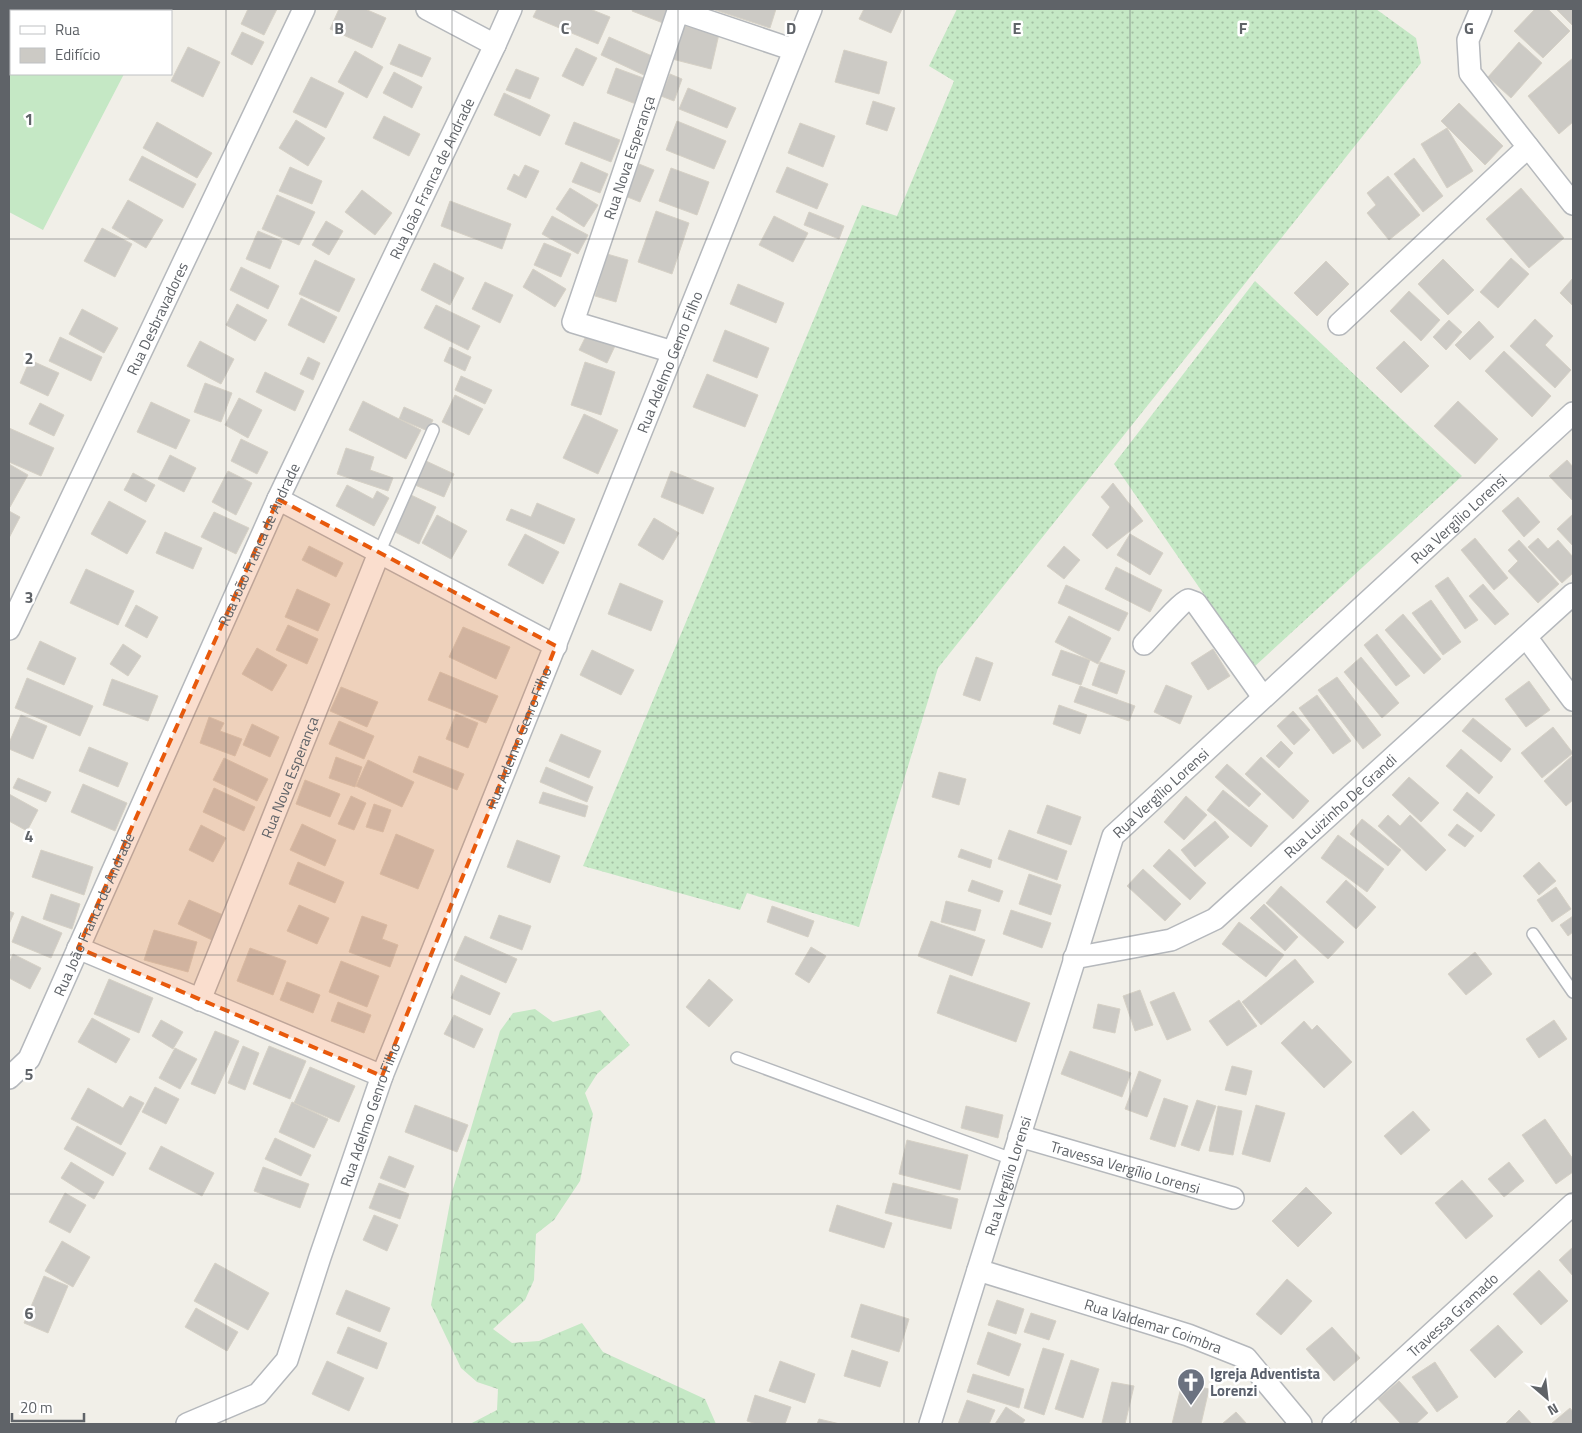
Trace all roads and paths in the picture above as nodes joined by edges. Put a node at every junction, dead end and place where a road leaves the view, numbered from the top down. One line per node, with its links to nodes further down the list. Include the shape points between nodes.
1 (304, 9): 17 (street, Rua Desbravadores)
2 (427, 9): 6 (street)
3 (511, 9): 6 (street, Rua João Franca de Andrade)
4 (811, 9): 7 (street, Rua Adelmo Genro Filho)
5 (1481, 9): 8 (street, via 1468,40 1470,73)
6 (495, 45): 14 (street, Rua João Franca de Andrade)
7 (794, 50): 11 (street, Rua Adelmo Genro Filho); 11 (street, Rua Nova Esperança, via 678,11 573,322)
8 (1528, 147): 9 (street); 10 (street)
9 (1573, 204)
10 (1339, 324)
11 (673, 352): 20 (street, Rua Adelmo Genro Filho)
12 (1573, 413): 21 (street, Rua Vergílio Lorensi)
13 (434, 430): 15 (lane)
14 (278, 499): 15 (street); 24 (street, Rua João Franca de Andrade)
15 (379, 553): 20 (street); 27 (street, Rua Nova Esperança)
16 (1573, 594): 18 (street, Rua Luizinho De Grandi)
17 (9, 629)
18 (1526, 637): 22 (street); 25 (street, Rua Luizinho De Grandi, via 1215,919 1171,940)
19 (1144, 644): 21 (street, via 1183,601 1196,603)
20 (556, 646): 29 (street, Rua Adelmo Genro Filho)
21 (1263, 698): 25 (street, Rua Vergílio Lorensi, via 1112,836)
22 (1573, 700)
23 (1533, 934): 26 (lane)
24 (78, 948): 27 (street); 30 (street, Rua João Franca de Andrade, via 29,1059)
25 (1074, 958): 31 (street, Rua Vergílio Lorensi)
26 (1573, 992)
27 (200, 1000): 29 (street)
28 (737, 1058): 32 (lane)
29 (382, 1076): 36 (street, Rua Adelmo Genro Filho, via 287,1360 258,1394)
30 (9, 1078)
31 (1019, 1136): 32 (street, Rua Vergílio Lorensi); 33 (street, Travessa Vergílio Lorensi)
32 (1012, 1160): 35 (street, Rua Vergílio Lorensi)
33 (1233, 1198)
34 (1573, 1204): 39 (street, Travessa Gramado)
35 (978, 1270): 37 (street, Rua Vergílio Lorensi); 38 (street, Rua Valdemar Coimbra, via 1188,1335 1246,1358)
36 (187, 1424)
37 (930, 1424)
38 (1300, 1424)
39 (1333, 1424)

